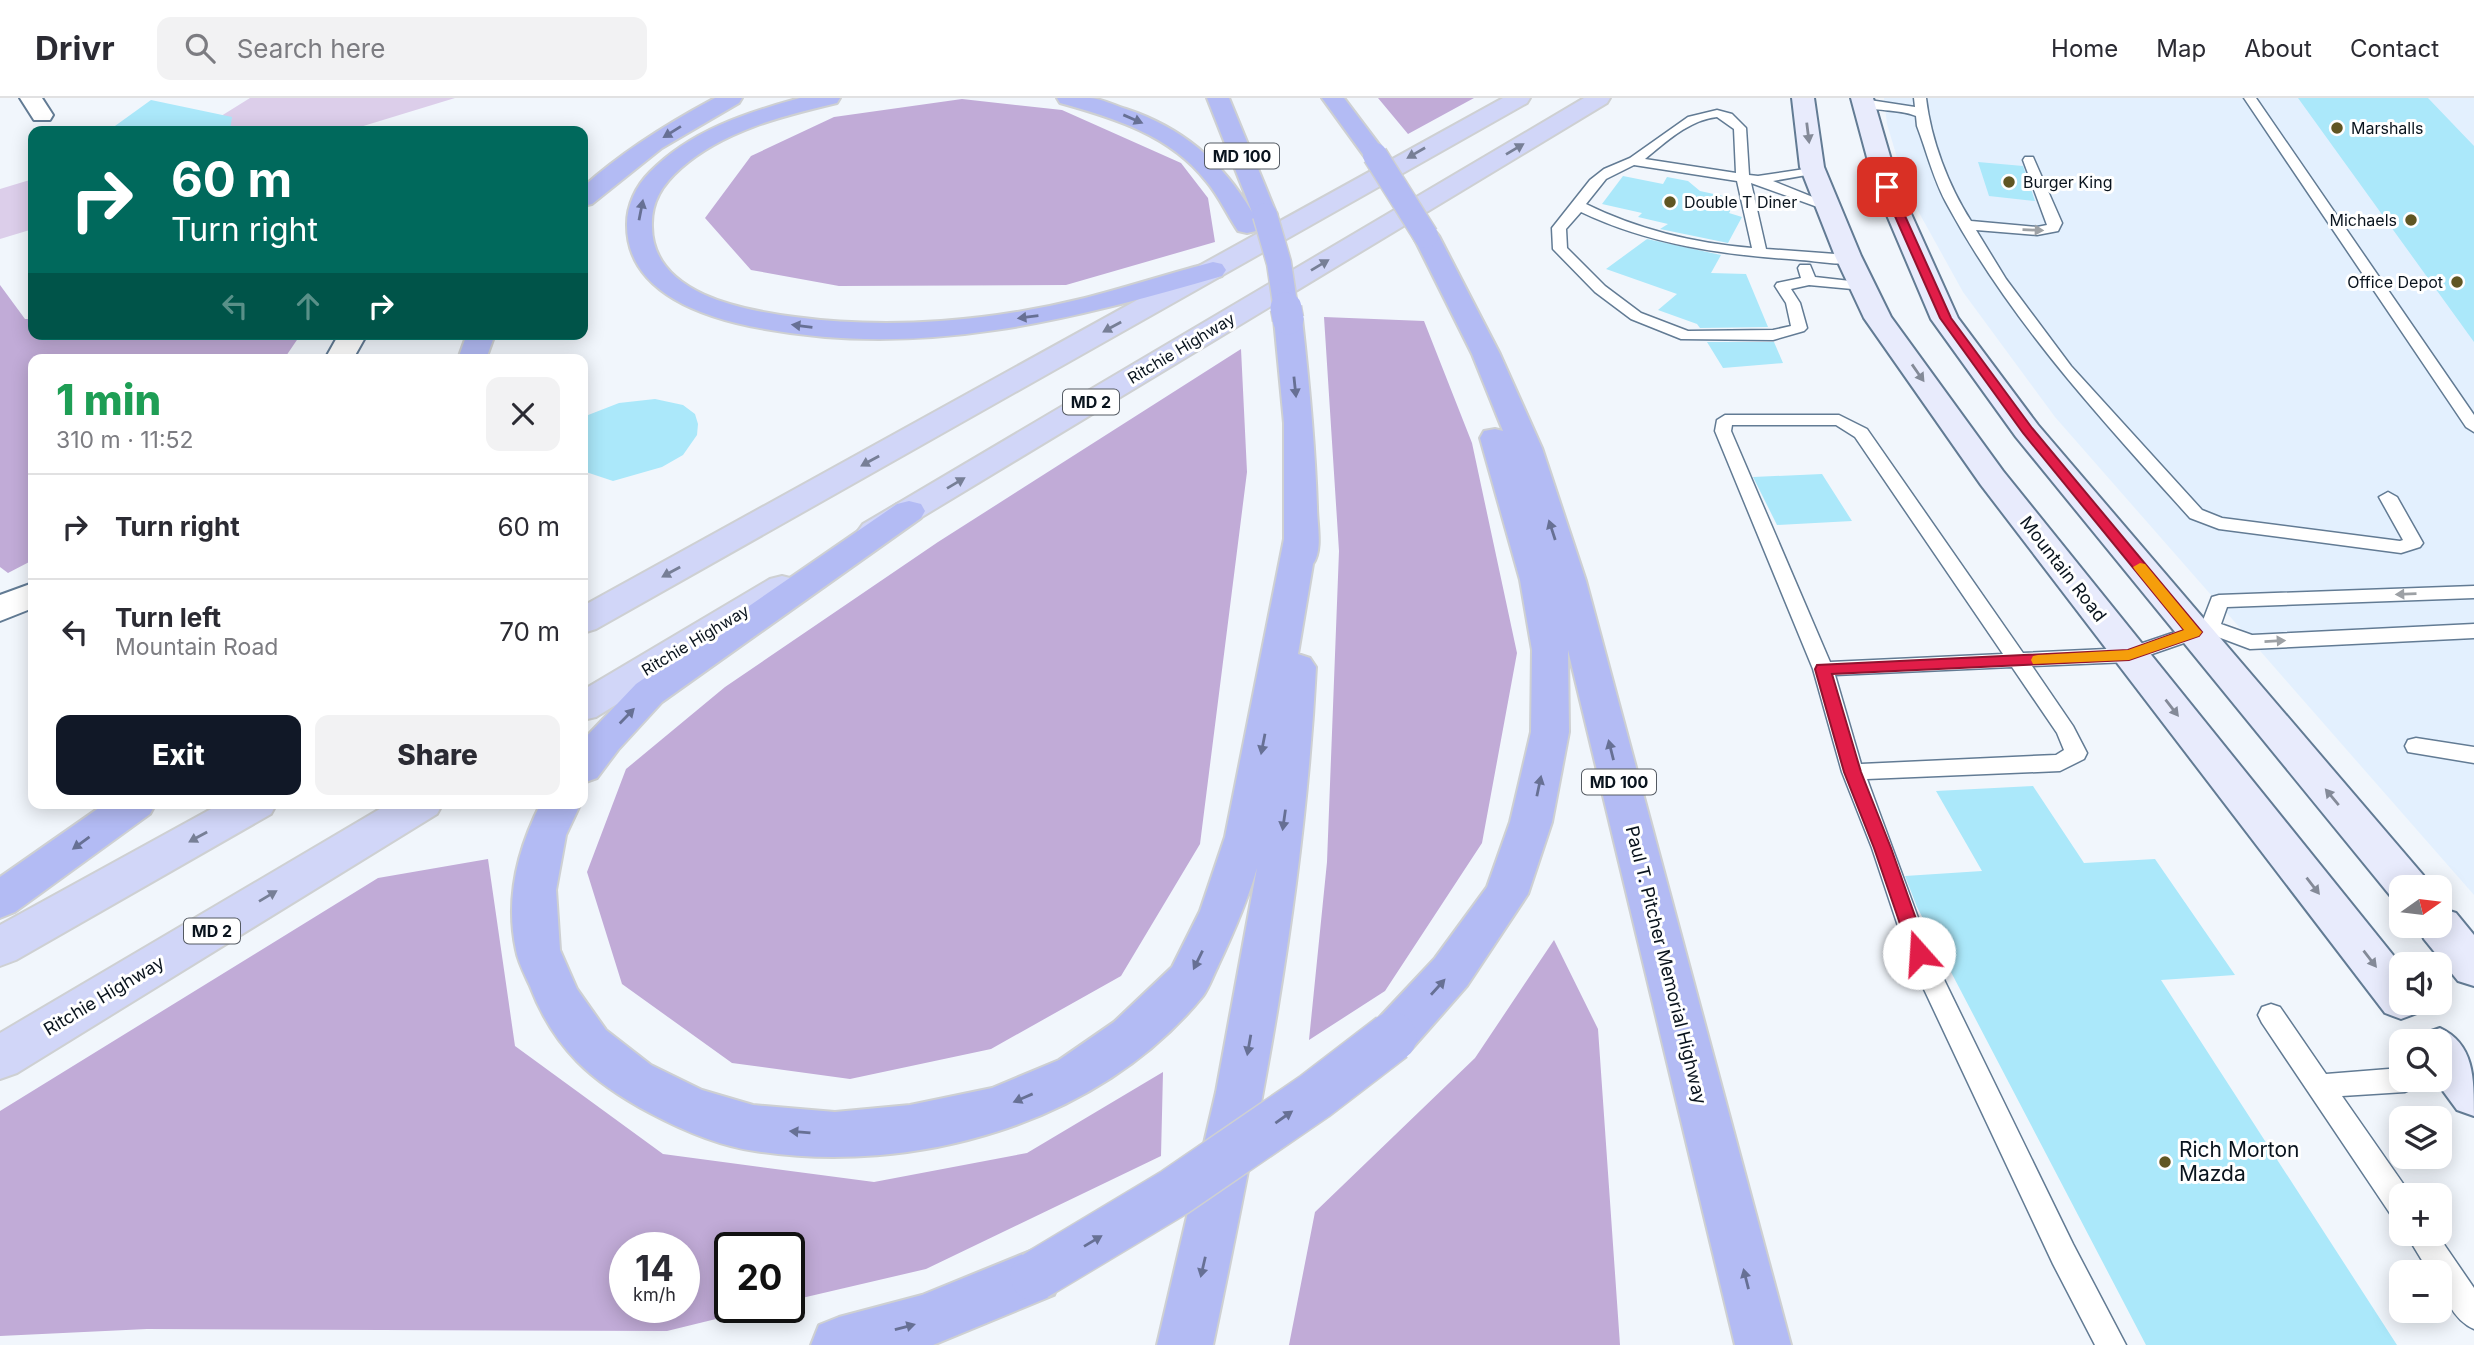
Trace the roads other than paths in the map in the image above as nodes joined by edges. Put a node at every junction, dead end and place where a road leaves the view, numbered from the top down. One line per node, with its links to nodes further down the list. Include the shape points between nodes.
1 (731, 98): 17 (highway, one-way to 17, via 652,144)
2 (829, 98): 25 (highway, one-way to 2, via 1044,315 898,330 825,329 763,321 707,306 668,284 642,257 637,229 642,200 658,177 721,134 765,115)
3 (1068, 98): 20 (highway, one-way to 20, via 1108,108 1179,141 1206,163)
4 (1217, 98): 20 (highway, MD 100)
5 (1519, 98): 25 (main road, one-way to 25)
6 (1600, 98): 30 (main road, Ritchie Highway / MD 2, one-way to 6)
7 (1804, 98): 14 (main road, Mountain Road, one-way to 14)
8 (2250, 98): 28 (lane)
9 (1335, 100): 22 (highway, Paul T. Pitcher Memorial Highway / MD 100, bridge)
10 (1864, 105): 11 (lane, via 1909,117); 36 (main road, via 1887,187 1945,318 2027,431)
11 (1920, 105): 21 (lane, via 1949,193)
12 (2029, 160): 21 (lane, one-way to 12, via 2036,232 2053,228 2055,223)
13 (1634, 161): 15 (lane); 15 (lane, via 1700,115 1714,113 1727,116 1741,128); 18 (lane, via 1614,165)
14 (1813, 170): 16 (lane); 19 (main road, Mountain Road)
15 (1743, 178): 16 (lane); 23 (lane)
16 (1758, 180): 19 (lane)
17 (588, 194)
18 (1579, 206): 23 (lane, via 1608,222 1691,243); 27 (lane, via 1559,228 1560,249 1600,289 1636,316 1686,336 1773,335 1799,327 1793,303 1782,286)
19 (1828, 206): 26 (main road, Mountain Road)
20 (1256, 220): 31 (highway, one-way to 31, bridge, via 1288,319 1299,423)
21 (1965, 225): 29 (lane, via 2064,369 2196,514 2218,523 2402,547 2414,543)
22 (1426, 236): 63 (highway, one-way to 22, bridge, via 922,1322 1035,1276 1175,1192 1392,1037 1451,972 1506,894 1531,822 1550,732 1550,650 1537,580 1470,355); 65 (highway, Paul T. Pitcher Memorial Highway / MD 100, one-way to 22, via 1569,581 1525,448 1486,354)
23 (1759, 252): 24 (lane)
24 (1800, 256): 26 (lane); 27 (lane)
25 (1213, 270): 35 (main road, one-way to 35)
26 (1856, 272): 27 (lane); 38 (main road, Mountain Road, one-way to 38, via 1878,318 1992,478)
27 (1809, 281)
28 (2474, 427)
29 (2388, 496)
30 (909, 511): 41 (main road, Ritchie Highway / MD 2); 44 (highway, one-way to 30, via 649,694)
31 (1302, 532): 49 (highway, one-way to 49, via 1246,837 1222,911 1188,981 1130,1037 1076,1075 995,1110 910,1128 835,1135 753,1128 692,1110 634,1080 589,1045 558,1000 538,950 534,890 545,835); 64 (highway, one-way to 64, via 1293,753 1268,946 1238,1108)
32 (2474, 592): 36 (lane, one-way to 36, via 2219,601)
33 (28, 596): 34 (street)
34 (0, 609)
35 (588, 618)
36 (2202, 629): 37 (lane, one-way to 37, via 2250,642); 38 (lane); 50 (main road, one-way to 36)
37 (2474, 631)
38 (2129, 655): 39 (lane); 55 (main road, Mountain Road, one-way to 55)
39 (2018, 661): 40 (lane); 40 (lane, via 1861,433 1839,420 1725,420 1723,431); 45 (lane, via 2076,753 2060,763)
40 (1823, 669): 45 (lane)
41 (588, 704)
42 (2416, 746): 43 (lane)
43 (2474, 755)
44 (588, 761)
45 (1853, 772): 66 (lane, via 1919,953)
46 (128, 809): 51 (highway, one-way to 51)
47 (246, 809): 53 (main road, one-way to 53)
48 (413, 809): 57 (main road, Ritchie Highway / MD 2, one-way to 48)
49 (558, 809)
50 (2397, 875)
51 (0, 900)
52 (2450, 938): 54 (main road)
53 (0, 947)
54 (2474, 967)
55 (2389, 985)
56 (2271, 1015): 59 (lane)
57 (0, 1058)
58 (2389, 1081): 59 (lane)
59 (2322, 1086): 60 (lane)
60 (2389, 1187)
61 (2428, 1246): 62 (lane)
62 (2474, 1314)
63 (839, 1345)
64 (1185, 1345)
65 (1762, 1345)
66 (2111, 1345)

